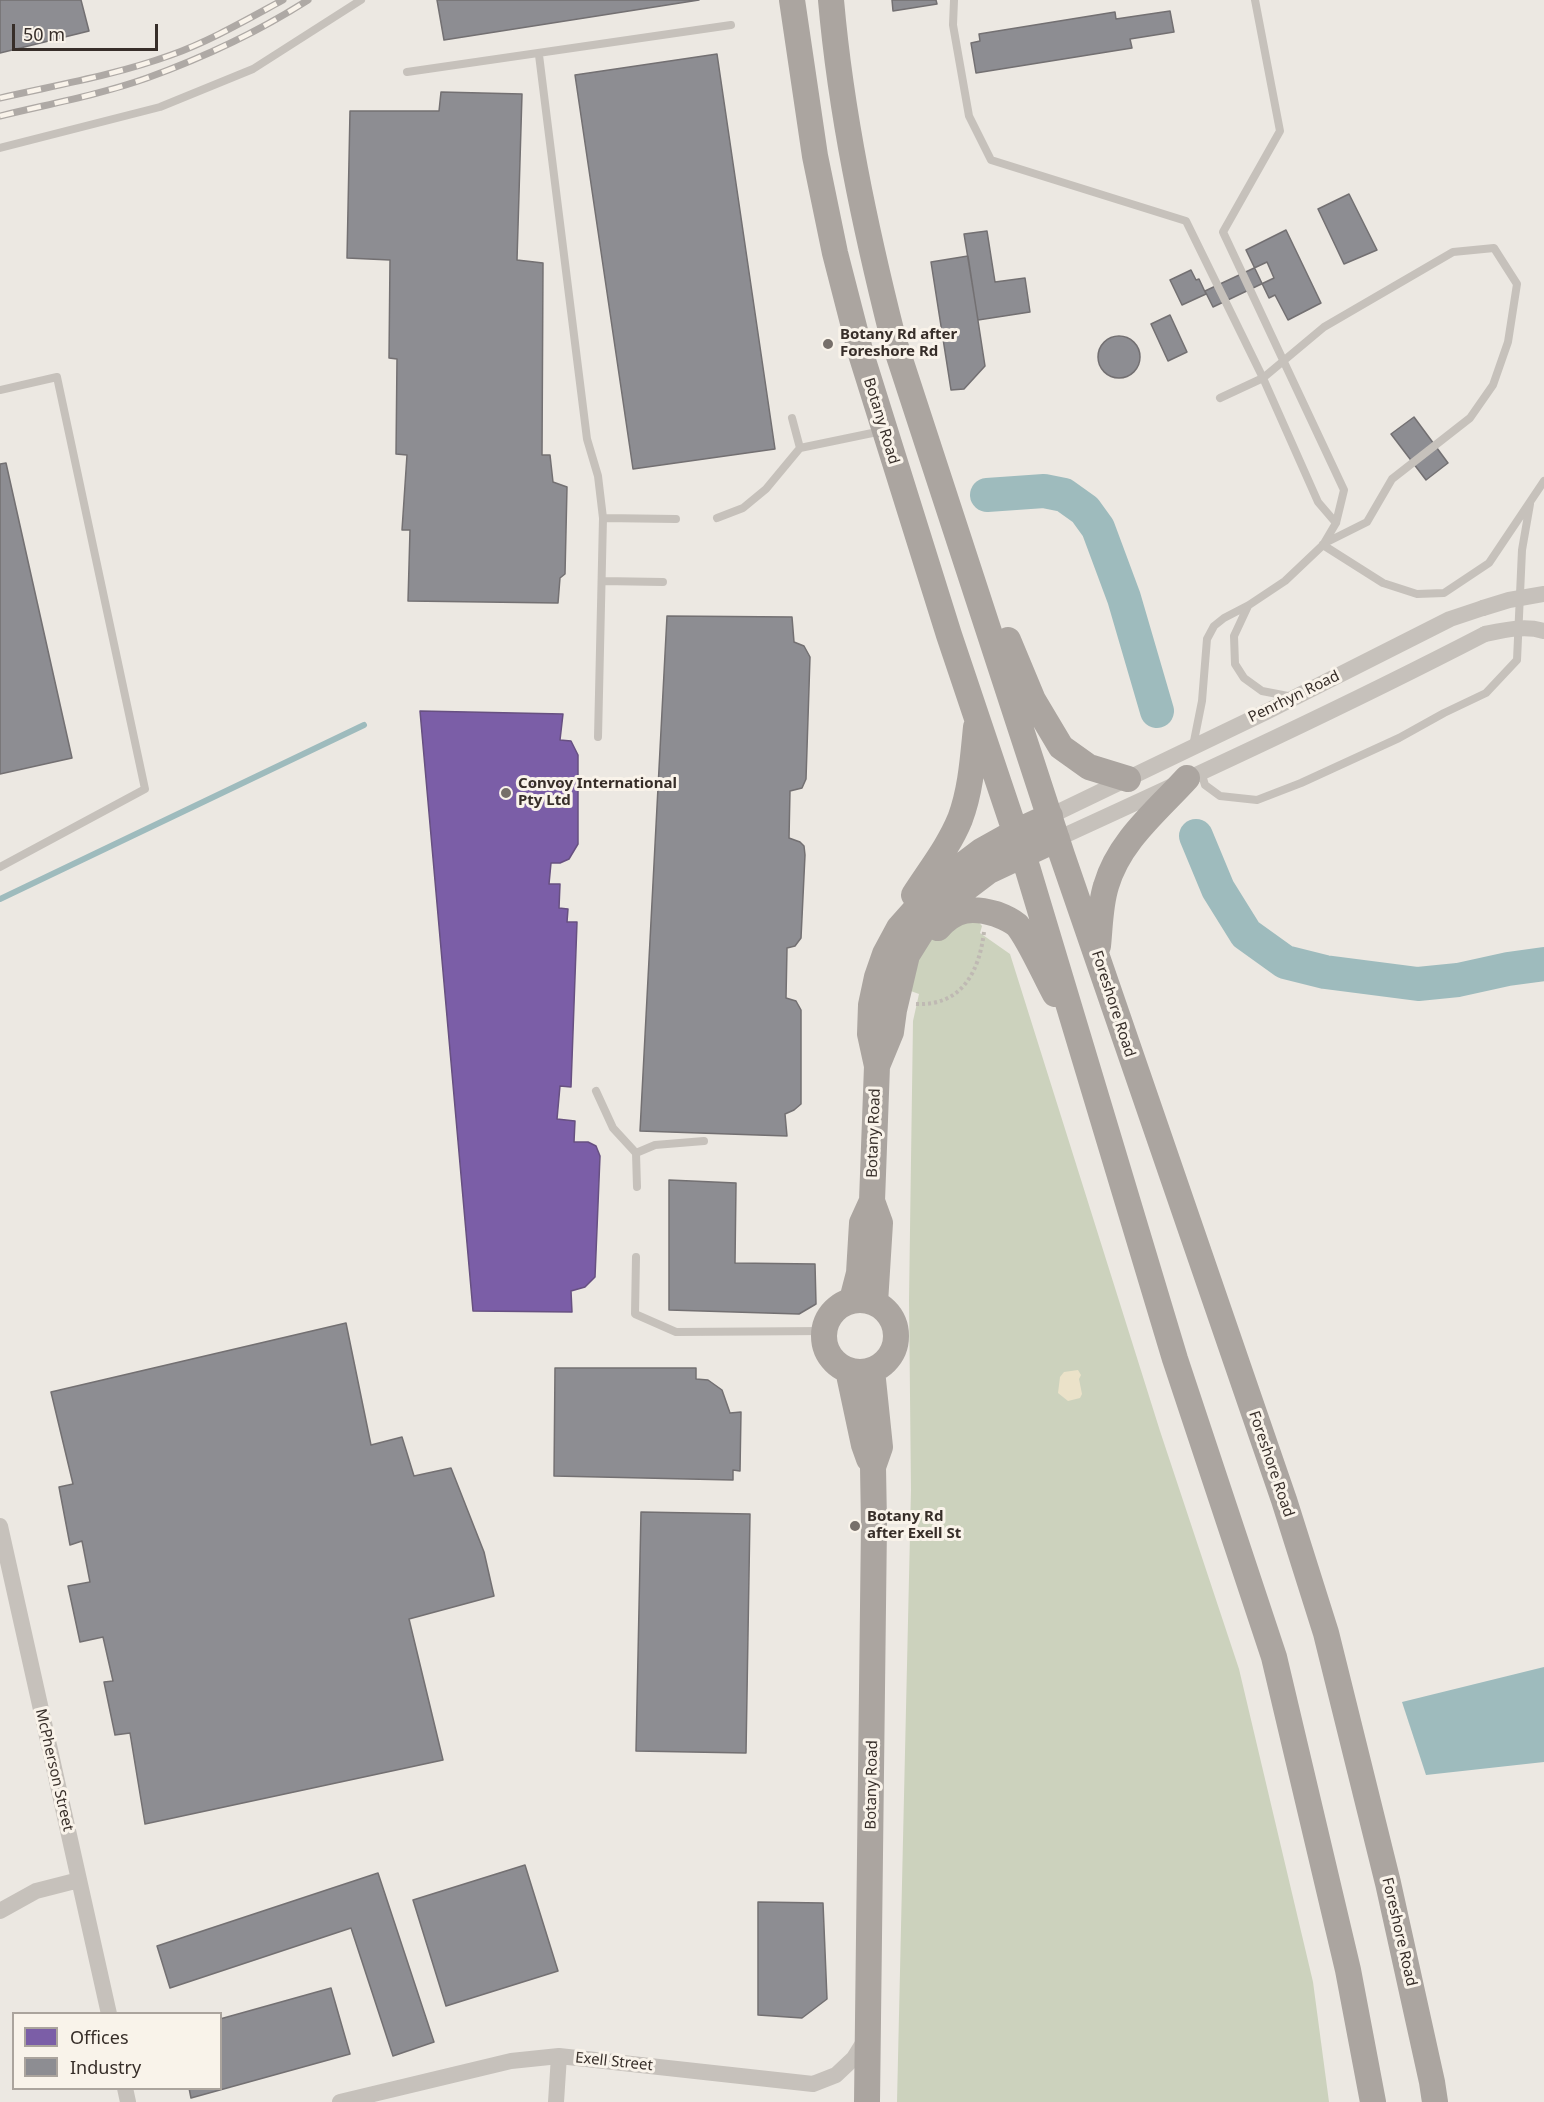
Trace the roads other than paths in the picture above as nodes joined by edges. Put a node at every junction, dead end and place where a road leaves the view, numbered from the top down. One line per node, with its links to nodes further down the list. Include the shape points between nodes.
1 (361, 0): 9 (lane, via 253,69 160,107)
2 (792, 0): 15 (main road, Botany Road, via 813,146 835,253)
3 (831, 0): 23 (main road, via 856,177 873,256 906,381)
4 (954, 0): 11 (lane, via 953,25 969,116 991,160 1186,221)
5 (1255, 0): 10 (lane, via 1280,131 1223,232)
6 (731, 25): 7 (lane)
7 (539, 55): 8 (lane); 19 (lane, via 587,438 598,476)
8 (407, 72)
9 (0, 148)
10 (1284, 359): 11 (lane); 22 (lane, via 1344,490); 24 (lane, via 1324,327 1453,252 1494,248 1517,284 1508,342 1493,385 1470,418 1392,479 1367,522)
11 (1263, 378): 13 (lane); 22 (lane, via 1318,502)
12 (0, 390): 38 (lane, via 57,377 146,789)
13 (1220, 398)
14 (792, 418): 16 (lane)
15 (884, 430): 16 (lane); 31 (main road, Botany Road)
16 (800, 448): 20 (lane, via 766,489 743,508)
17 (1544, 481): 18 (lane)
18 (1530, 504): 24 (lane, via 1489,563 1444,593 1417,594 1383,583); 34 (lane, via 1522,550 1516,660 1486,693 1398,738 1257,800 1220,796)
19 (603, 518): 21 (lane); 25 (lane)
20 (717, 518)
21 (676, 519)
22 (1336, 523): 24 (lane)
23 (961, 543): 35 (main road, via 1033,700 1061,747 1089,766); 36 (main road)
24 (1323, 545): 28 (lane, via 1285,581)
25 (602, 581): 26 (lane); 32 (lane)
26 (663, 582)
27 (1544, 594): 30 (street, Penrhyn Road, bridge, via 1509,600 1450,619)
28 (1249, 606): 30 (lane, via 1234,636 1235,664 1244,678 1262,691); 33 (lane, via 1224,618 1207,639 1202,701)
29 (1544, 631): 34 (street, Penrhyn Road, bridge, via 1535,628 1485,634)
30 (1296, 697): 33 (street, Penrhyn Road)
31 (977, 721): 37 (main road, Botany Road); 39 (main road, via 972,768 960,819 910,900)
32 (598, 737)
33 (1193, 746): 35 (street, Penrhyn Road)
34 (1194, 775): 36 (street, Penrhyn Road); 40 (main road, via 1130,839 1111,872 1105,888)
35 (1128, 779): 36 (street, Penrhyn Road)
36 (1054, 828): 37 (main road, Botany Road); 40 (main road, Foreshore Road)
37 (1019, 843): 39 (main road, Botany Road, via 981,850 947,876); 41 (main road, Botany Road, via 967,886 922,931 907,956); 42 (main road)
38 (0, 867)
39 (899, 928): 43 (main road, Botany Road, via 885,954 871,1005 870,1034)
40 (1097, 955): 62 (main road, Foreshore Road, via 1326,1633 1389,1883)
41 (898, 995): 42 (main road, via 929,937 943,922 970,909 989,912 1016,925); 43 (main road, Botany Road, via 891,1032)
42 (1080, 1041): 61 (main road, via 1175,1359 1274,1657 1348,1970)
43 (877, 1066): 49 (main road, Botany Road, via 872,1201 862,1223 859,1273)
44 (596, 1091): 46 (lane, via 613,1128)
45 (704, 1141): 46 (lane, via 655,1145)
46 (636, 1153): 47 (lane)
47 (637, 1186)
48 (636, 1257): 50 (lane, via 635,1314 676,1332)
49 (864, 1302): 50 (main road, via 842,1304 827,1320); 51 (main road, via 884,1310 896,1331 891,1355 883,1364)
50 (824, 1331): 51 (main road, via 824,1344 837,1365)
51 (860, 1370): 56 (main road, Botany Road, via 880,1447 873,1467)
52 (0, 1526): 53 (street, McPherson Street)
53 (79, 1880): 54 (street, via 36,1891); 55 (street, McPherson Street)
54 (0, 1911)
55 (109, 2012)
56 (869, 2032): 57 (street, Exell Street, via 854,2058 836,2075 813,2084); 60 (main road, Botany Road)
57 (559, 2056): 58 (street, Exell Street, via 511,2061); 59 (street)
58 (340, 2102)
59 (556, 2102)
60 (867, 2102)
61 (1373, 2102)
62 (1435, 2102)

